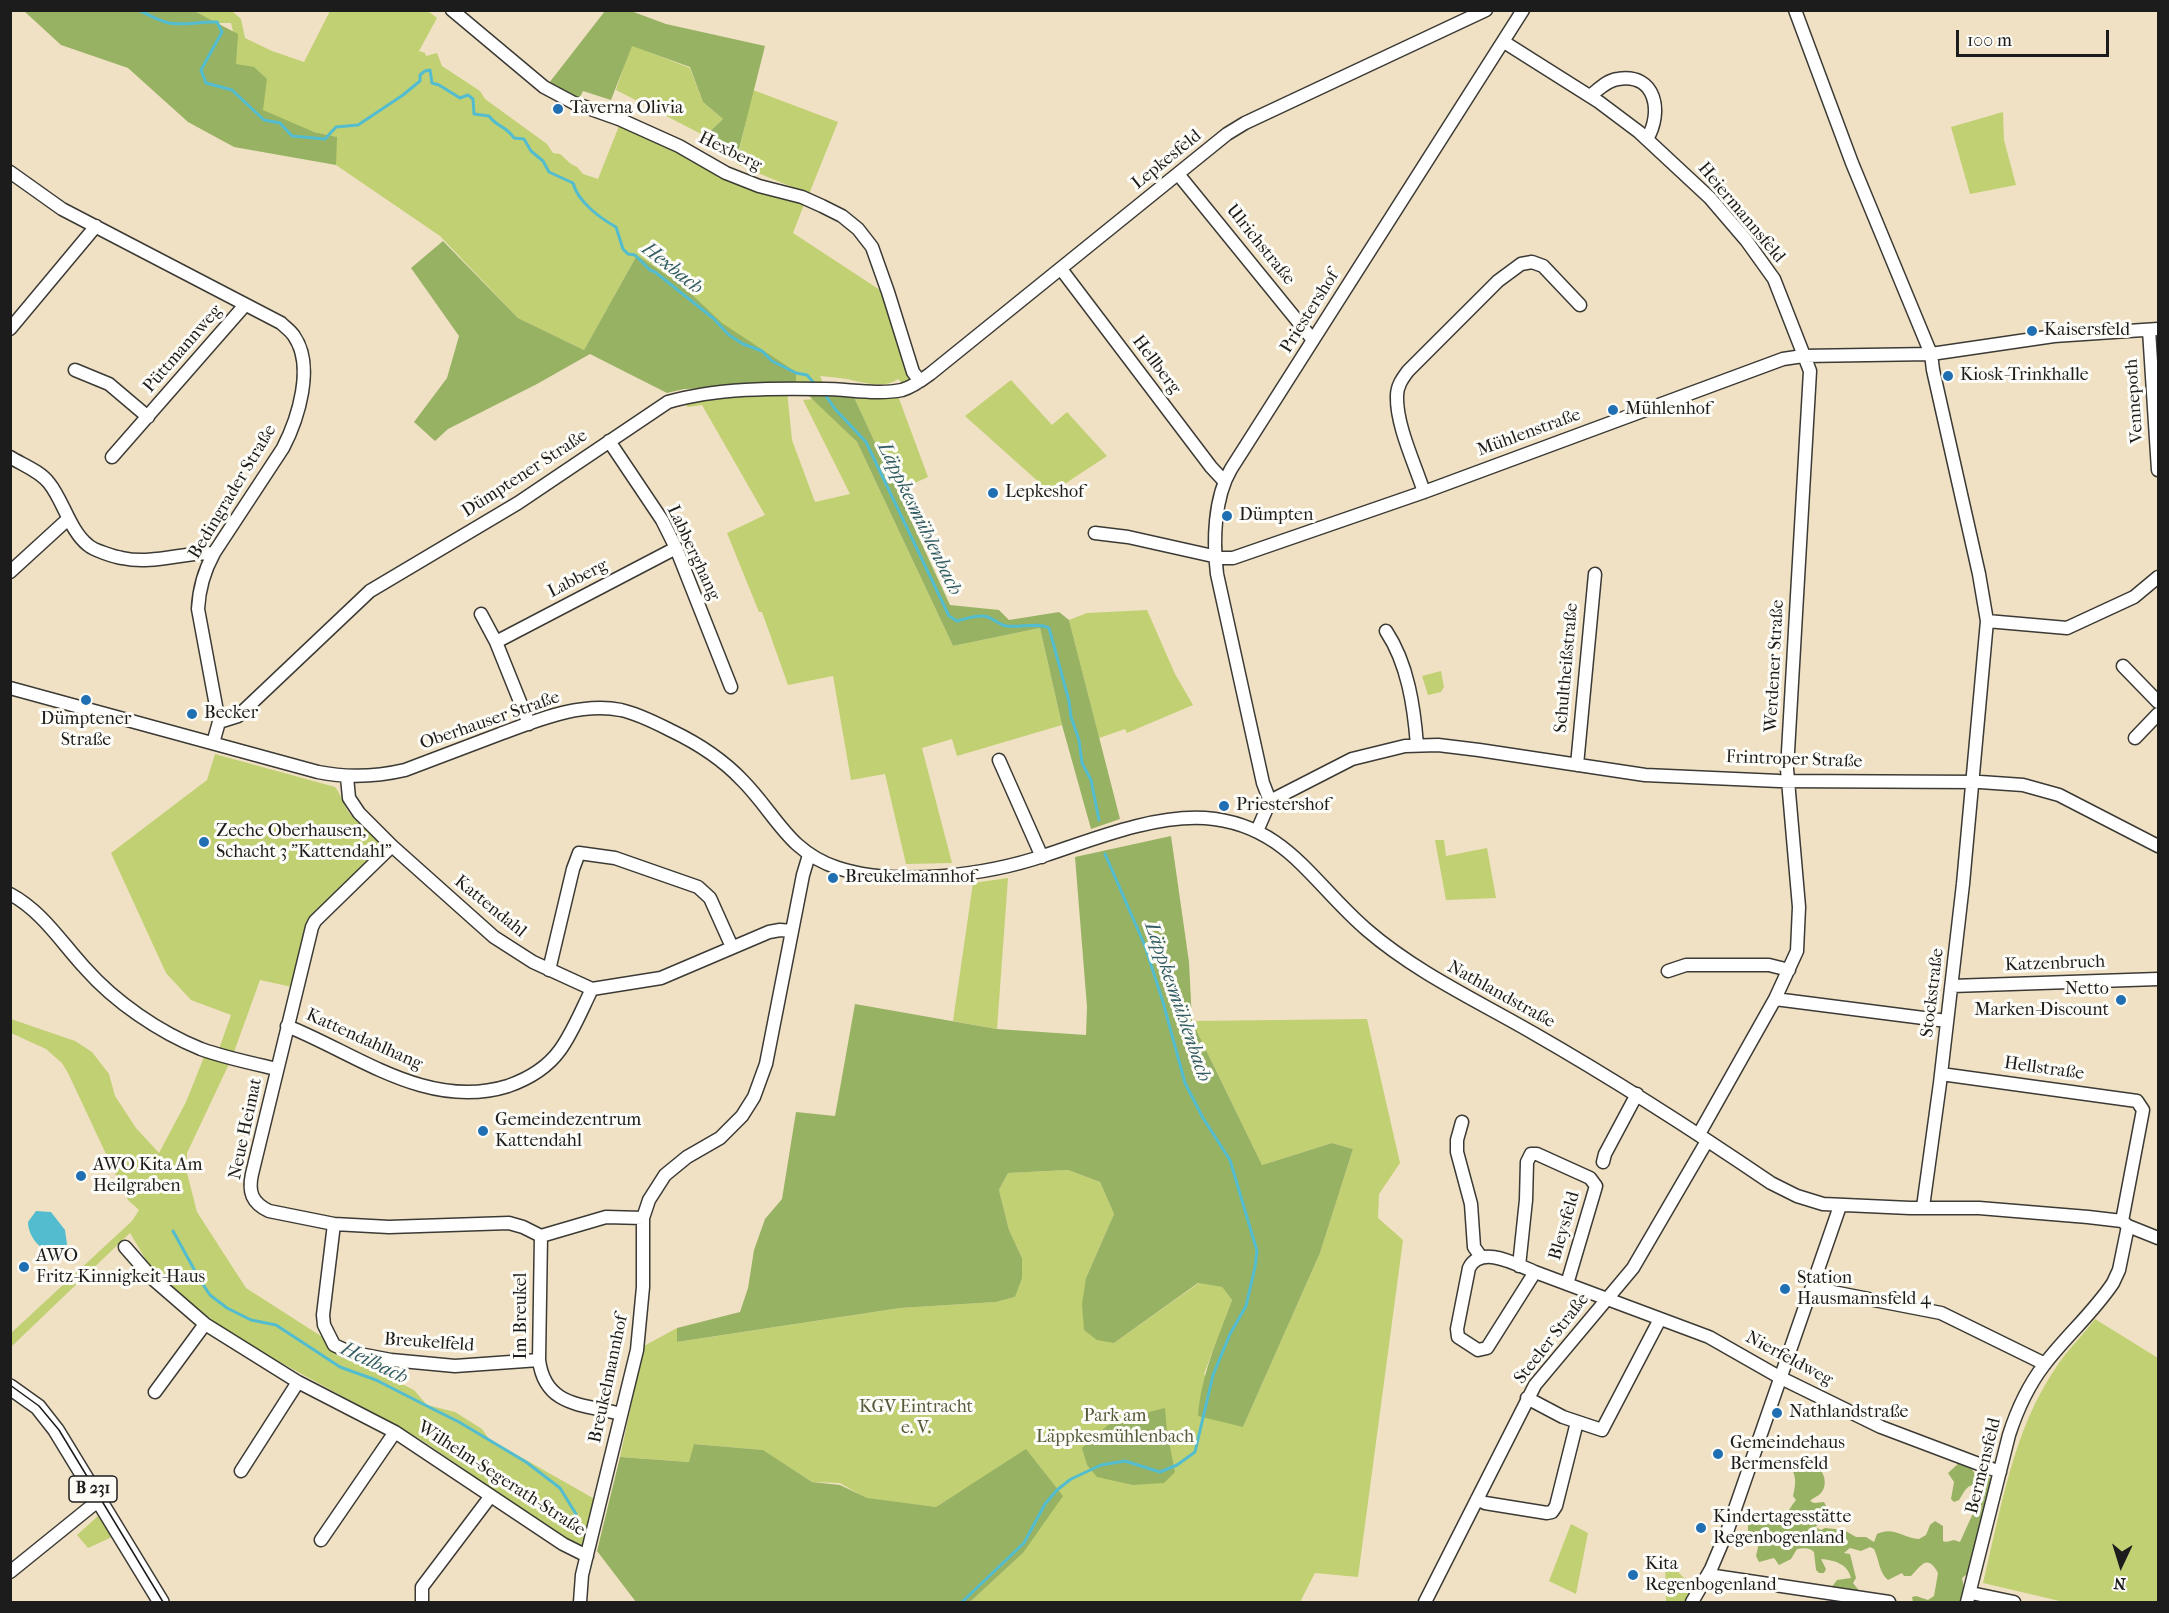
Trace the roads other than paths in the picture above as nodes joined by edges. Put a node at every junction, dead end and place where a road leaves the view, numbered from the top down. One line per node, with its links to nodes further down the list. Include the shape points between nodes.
1 (452, 10): 20 (street, Hexberg, via 514,63 574,103 669,142 726,173 802,197 842,216 872,247 913,372)
2 (1486, 10): 9 (street, Lepkesfeld, via 1245,123)
3 (1523, 10): 5 (street, Priestershof)
4 (1795, 10): 17 (street, via 1852,164)
5 (1504, 42): 6 (street, Heiermannsfeld); 16 (street, Priestershof)
6 (1590, 96): 7 (street, Heiermannsfeld); 7 (street, via 1618,79 1643,85 1652,94 1657,108)
7 (1647, 139): 18 (street, Heiermannsfeld, via 1710,198 1764,264 1779,289)
8 (10, 172): 10 (street, Bedingrader Straße, via 62,209)
9 (1178, 174): 11 (street, Lepkesfeld); 16 (street, Ulrichstraße)
10 (96, 226): 13 (street, Bedingrader Straße); 14 (street)
11 (1061, 269): 20 (street, Lepkesfeld); 27 (street, Hellberg)
12 (1580, 304): 28 (street, via 1543,266 1521,264 1498,281 1408,371 1398,391 1398,416)
13 (245, 305): 22 (street, Püttmannweg); 32 (street, Bedingrader Straße, via 281,323 294,336 304,368 291,432)
14 (12, 324)
15 (2154, 330): 17 (street, Mühlenstraße, via 2054,336); 26 (street, Vennepoth)
16 (1313, 340): 27 (street, Priestershof)
17 (1931, 354): 18 (street, Mühlenstraße); 38 (street)
18 (1803, 356): 28 (street, Mühlenstraße, via 1775,362); 54 (street, Werdener Straße, via 1810,374 1787,769)
19 (75, 370): 22 (street, Püttmannweg, via 109,384)
20 (920, 381): 21 (street, Lepkesfeld)
21 (902, 390): 23 (street, Dümptener Straße, via 798,389 690,395 668,402)
22 (148, 417): 24 (street, Püttmannweg)
23 (609, 441): 31 (street, Labberghang); 46 (street, Dümptener Straße, via 518,503 370,591 238,716)
24 (112, 457)
25 (10, 458): 29 (street, via 48,482)
26 (2158, 470)
27 (1224, 481): 33 (street, Priestershof)
28 (1424, 492): 33 (street, Mühlenstraße, via 1239,556)
29 (68, 519): 32 (street, via 88,546 123,559 160,560 198,552); 34 (street)
30 (1095, 533): 33 (street, Mühlenstraße)
31 (676, 548): 40 (street, Labberg); 42 (street, Labberghang)
32 (214, 553): 46 (street, Bedingrader Straße, via 199,592 198,609)
33 (1215, 557): 56 (street, Priestershof)
34 (10, 572)
35 (1595, 574): 52 (street, Schultheißstraße)
36 (2158, 577): 38 (street, via 2134,597 2067,628)
37 (481, 614): 40 (street)
38 (1987, 621): 55 (street)
39 (1386, 632): 50 (street, via 1398,649 1414,713)
40 (496, 642): 47 (street)
41 (2123, 666): 44 (street)
42 (731, 687)
43 (10, 688): 49 (street, Oberhauser Straße)
44 (2158, 702)
45 (2158, 714): 48 (street)
46 (219, 722): 49 (street, Bedingrader Straße)
47 (529, 724): 53 (street, Oberhauser Straße, via 405,770); 60 (street, Oberhauser Straße, via 568,711 591,709 620,710 643,717 693,741 728,768)
48 (2135, 738)
49 (213, 743): 53 (street, Oberhauser Straße)
50 (1417, 745): 52 (street, Frintroper Straße); 56 (street, Frintroper Straße, via 1352,759)
51 (999, 760): 61 (street)
52 (1577, 765): 54 (street, Frintroper Straße, via 1645,775)
53 (347, 777): 58 (street, Kattendahl, via 353,806)
54 (1790, 781): 55 (street, Frintroper Straße); 66 (street, Werdener Straße, via 1799,937 1796,957)
55 (1974, 783): 59 (street, Frintroper Straße, via 2023,785 2052,792); 70 (street, Stockstraße)
56 (1269, 801): 57 (street)
57 (1257, 831): 61 (street, Oberhauser Straße, via 1219,820 1183,819 1137,827); 63 (street, Oberhauser Straße, via 1292,855)
58 (392, 846): 67 (street, Kattendahl, via 494,937); 74 (street, Neue Heimat, via 315,921)
59 (2158, 846)
60 (809, 855): 61 (street, Oberhauser Straße, via 838,868 881,877 971,874); 64 (street, Breukelmannhof)
61 (1042, 857)
62 (10, 894): 75 (street, via 30,906 105,988 159,1027 225,1057)
63 (1354, 918): 77 (street, Nathlandstraße, via 1422,972)
64 (792, 931): 65 (street, via 769,932); 84 (street, Breukelmannhof, via 766,1064 754,1097 720,1138 665,1175)
65 (732, 947): 67 (street, via 710,898 698,887 615,858 579,853); 71 (street, via 661,978)
66 (1789, 969): 68 (street, via 1769,965 1686,965); 72 (street, Werdener Straße)
67 (549, 970): 71 (street, Kattendahl)
68 (1668, 971)
69 (2158, 979): 70 (street, Katzenbruch)
70 (1952, 986): 73 (street, Stockstraße)
71 (592, 988): 74 (street, Kattendahlhang, via 560,1050 549,1063 519,1082 480,1092 422,1086)
72 (1774, 999): 73 (street); 80 (street, Werdener Straße)
73 (1947, 1021): 76 (street, Stockstraße)
74 (287, 1026): 75 (street, Neue Heimat)
75 (277, 1069): 85 (street, Neue Heimat, via 250,1182 253,1199 269,1211)
76 (1941, 1074): 78 (street, Hellstraße); 83 (street, Stockstraße)
77 (1636, 1094): 80 (street, Nathlandstraße); 81 (street)
78 (2140, 1103): 86 (street, Bermensfeld, via 2143,1110)
79 (1462, 1122): 90 (street, via 1458,1152 1470,1196 1474,1247)
80 (1703, 1137): 82 (street, Nathlandstraße, via 1781,1189 1812,1202); 95 (street, Steeler Straße, via 1639,1259)
81 (1603, 1162)
82 (1840, 1206): 83 (street, Nathlandstraße); 94 (street)
83 (1923, 1207): 86 (street, Nathlandstraße, via 1979,1208)
84 (643, 1218): 87 (street, via 606,1217); 105 (street, Breukelmannhof, via 641,1317)
85 (334, 1224): 87 (street, Neue Heimat, via 389,1227 509,1223); 98 (street, Breukelfeld, via 323,1314 334,1345 382,1359 434,1365)
86 (2125, 1224): 88 (street, Nathlandstraße); 99 (street, Bermensfeld, via 2119,1270 2113,1283)
87 (541, 1236): 98 (street, Im Breukel)
88 (2158, 1238)
89 (125, 1247): 97 (street, Wilhelm-Segerath-Straße, via 153,1279)
90 (1481, 1257): 91 (street, Bleysfeld); 92 (street, Bleysfeld, via 1469,1268 1457,1335 1478,1350 1487,1348)
91 (1519, 1266): 92 (street, Bleysfeld); 93 (street, Bleysfeld, via 1527,1162 1531,1154 1538,1154 1590,1178 1596,1185)
92 (1535, 1272): 93 (street, Bleysfeld)
93 (1567, 1284): 95 (street, Bleysfeld)
94 (1812, 1288): 99 (street, via 1941,1313); 100 (street)
95 (1606, 1299): 96 (street, Nierfeldweg); 104 (street, Steeler Straße)
96 (1660, 1319): 100 (street, Nierfeldweg, via 1716,1340); 106 (street, via 1602,1430)
97 (206, 1324): 101 (street, Wilhelm-Segerath-Straße); 103 (street)
98 (539, 1360): 105 (street, Im Breukel, via 547,1387 555,1395)
99 (2045, 1364): 109 (street, Bermensfeld, via 2017,1413)
100 (1781, 1378): 109 (street, Nierfeldweg, via 1895,1433); 116 (street)
101 (298, 1382): 107 (street, Wilhelm-Segerath-Straße); 108 (street)
102 (10, 1387): 112 (main road, B 231, via 44,1413)
103 (155, 1392)
104 (1527, 1398): 106 (street); 111 (street, Steeler Straße)
105 (621, 1414): 114 (street, Breukelmannhof)
106 (1577, 1422): 111 (street, via 1552,1512)
107 (395, 1432): 110 (street, Wilhelm-Segerath-Straße); 113 (street, Wilhelm-Segerath-Straße)
108 (241, 1471)
109 (2000, 1472): 117 (street, Bermensfeld)
110 (490, 1497): 114 (street, Wilhelm-Segerath-Straße); 119 (street, via 422,1587)
111 (1477, 1499): 121 (street, Steeler Straße)
112 (99, 1500): 115 (street); 118 (main road, B 231)
113 (321, 1540)
114 (587, 1556): 120 (street, Breukelmannhof)
115 (10, 1572)
116 (1708, 1575): 122 (street); 123 (street)
117 (1969, 1598): 124 (street)
118 (161, 1602)
119 (422, 1602)
120 (580, 1602)
121 (1425, 1602)
122 (1692, 1602)
123 (1889, 1602)
124 (2014, 1602)

